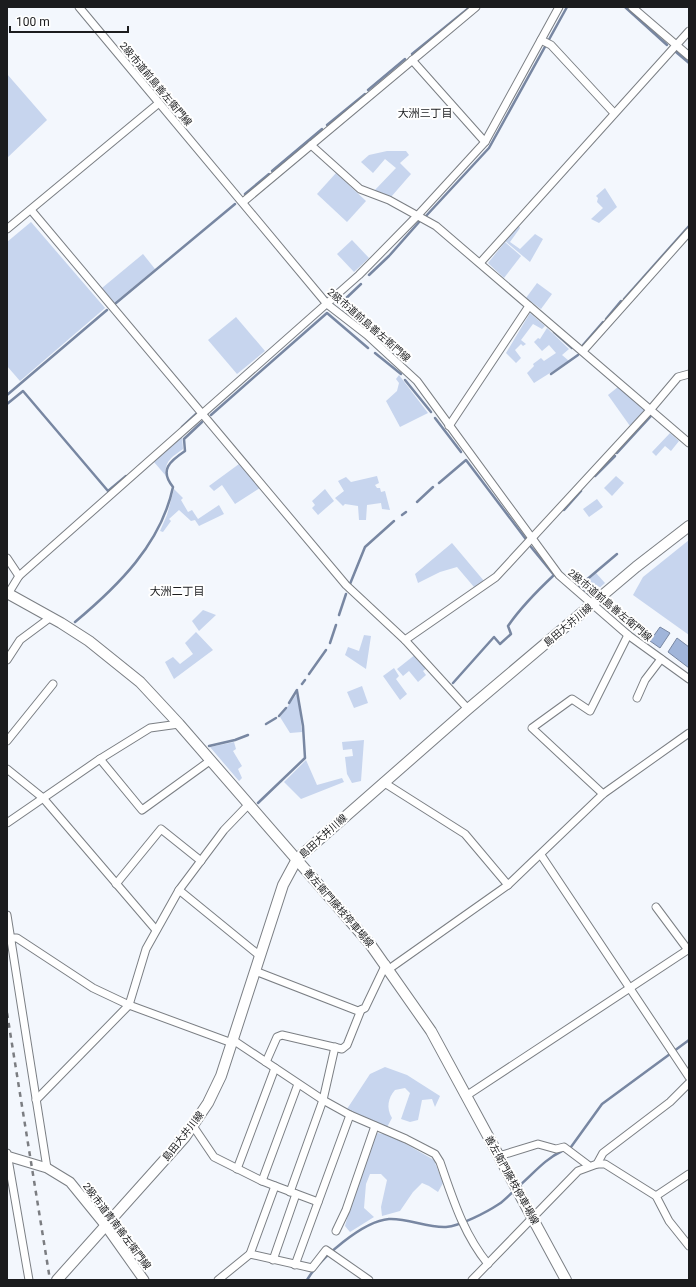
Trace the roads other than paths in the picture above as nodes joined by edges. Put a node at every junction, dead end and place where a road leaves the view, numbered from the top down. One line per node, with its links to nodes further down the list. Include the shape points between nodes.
1 (79, 7): 10 (street, 2級市道前島善左衛門線)
2 (476, 7): 9 (street)
3 (559, 7): 6 (street)
4 (632, 7): 7 (street)
5 (689, 30): 7 (street)
6 (542, 40): 11 (street, via 551,45); 12 (street)
7 (676, 45): 8 (street); 11 (street)
8 (689, 56)
9 (412, 60): 12 (street); 13 (street)
10 (159, 104): 14 (street, 2級市道前島善左衛門線); 15 (street)
11 (614, 113): 19 (street)
12 (485, 142): 16 (street)
13 (311, 145): 14 (street); 16 (street, via 360,189)
14 (243, 202): 20 (street, 2級市道前島善左衛門線)
15 (31, 210): 17 (street); 25 (street)
16 (418, 215): 19 (street, via 436,226); 20 (street)
17 (7, 229)
18 (689, 232): 22 (street)
19 (480, 263): 21 (street)
20 (327, 304): 25 (street); 26 (street, 2級市道前島善左衛門線, via 408,371)
21 (529, 306): 22 (street); 26 (street)
22 (583, 351): 24 (street)
23 (689, 374): 24 (street, via 678,377)
24 (651, 409): 27 (street); 30 (street)
25 (202, 414): 32 (street); 37 (street, via 346,585)
26 (449, 426): 30 (street, 2級市道前島善左衛門線)
27 (689, 443)
28 (689, 518): 29 (street)
29 (686, 528): 34 (main road, 島田大井川線)
30 (531, 538): 34 (street, 2級市道前島善左衛門線, via 559,575); 37 (street, via 496,577)
31 (7, 558): 32 (street)
32 (19, 576): 33 (street)
33 (7, 594): 35 (main road, 善左衛門藤枝停車場線)
34 (592, 605): 36 (street, 2級市道前島善左衛門線); 43 (main road, 島田大井川線)
35 (51, 617): 39 (street, via 20,640); 44 (main road, 善左衛門藤枝停車場線, via 114,660 140,682)
36 (628, 635): 38 (street, 2級市道前島善左衛門線); 51 (street, via 590,711 572,700 532,728)
37 (405, 640): 43 (street)
38 (661, 659): 40 (street, 2級市道前島善左衛門線); 42 (street, via 645,680)
39 (7, 660)
40 (689, 679)
41 (53, 684): 46 (street)
42 (638, 698)
43 (468, 709): 50 (main road, 島田大井川線)
44 (179, 724): 47 (street, via 150,728); 48 (main road, 善左衛門藤枝停車場線)
45 (689, 733): 51 (street)
46 (7, 741)
47 (100, 758): 48 (street, via 142,810); 52 (street)
48 (211, 760): 53 (main road, 善左衛門藤枝停車場線)
49 (7, 769): 52 (street)
50 (383, 782): 56 (main road, 島田大井川線); 59 (street, via 465,834)
51 (603, 794): 55 (street)
52 (43, 798): 54 (street); 58 (street)
53 (249, 804): 56 (main road, 善左衛門藤枝停車場線); 57 (street, via 224,830)
54 (7, 823)
55 (541, 854): 59 (street); 69 (street)
56 (297, 859): 66 (main road, 島田大井川線, via 283,885); 67 (main road, 善左衛門藤枝停車場線)
57 (201, 861): 58 (street, via 161,829); 60 (street)
58 (116, 884): 63 (street)
59 (508, 885): 67 (street)
60 (179, 890): 63 (street); 66 (street)
61 (656, 907): 65 (street)
62 (7, 915): 64 (street)
63 (156, 930): 70 (street, via 146,949)
64 (11, 938): 70 (street, via 17,938 93,988); 80 (street)
65 (688, 949): 69 (street)
66 (260, 956): 68 (main road, 島田大井川線)
67 (388, 967): 71 (street, via 366,1008); 79 (main road, 善左衛門藤枝停車場線, via 431,1031)
68 (255, 971): 71 (street); 72 (main road, 島田大井川線)
69 (628, 987): 76 (street); 79 (street)
70 (129, 1005): 72 (street); 80 (street)
71 (361, 1010): 73 (street, via 347,1046 342,1049)
72 (232, 1041): 74 (street); 83 (main road, 島田大井川線, via 221,1076)
73 (334, 1048): 74 (street, via 282,1035 277,1037); 81 (street)
74 (266, 1062): 75 (street)
75 (275, 1068): 78 (street); 90 (street)
76 (689, 1077)
77 (689, 1083): 87 (street, via 670,1102 603,1153)
78 (298, 1084): 81 (street); 92 (street)
79 (466, 1096): 86 (main road, 善左衛門藤枝停車場線)
80 (36, 1100): 89 (street)
81 (323, 1100): 82 (street); 94 (street)
82 (350, 1115): 84 (street); 96 (street)
83 (193, 1126): 90 (street, via 214,1157); 98 (main road, 島田大井川線)
84 (375, 1126): 99 (street, via 346,1210); 103 (street, via 437,1156 459,1218 474,1247)
85 (7, 1155): 89 (street, 2級市道青南善左衛門線); 106 (street)
86 (499, 1156): 88 (street, via 538,1144 556,1149 564,1147); 97 (main road, 善左衛門藤枝停車場線)
87 (597, 1164): 88 (street); 95 (street, via 605,1164)
88 (588, 1165): 97 (street, via 578,1171)
89 (46, 1168): 98 (street, 2級市道青南善左衛門線, via 75,1187)
90 (237, 1169): 92 (street)
91 (689, 1174): 95 (street)
92 (262, 1181): 93 (street)
93 (275, 1186): 94 (street); 101 (street)
94 (293, 1193): 96 (street); 102 (street)
95 (656, 1196): 100 (street, via 669,1221)
96 (318, 1202): 104 (street)
97 (532, 1217): 103 (street); 111 (main road, 善左衛門藤枝停車場線)
98 (105, 1225): 105 (main road, 島田大井川線); 107 (street, 2級市道青南善左衛門線)
99 (336, 1231)
100 (689, 1246)
101 (250, 1254): 102 (street); 108 (street)
102 (273, 1260): 104 (street)
103 (488, 1264): 110 (street)
104 (296, 1265): 109 (street, via 312,1268 326,1250)
105 (59, 1279)
106 (29, 1280)
107 (144, 1280)
108 (218, 1280)
109 (369, 1280)
110 (472, 1280)
111 (566, 1280)

